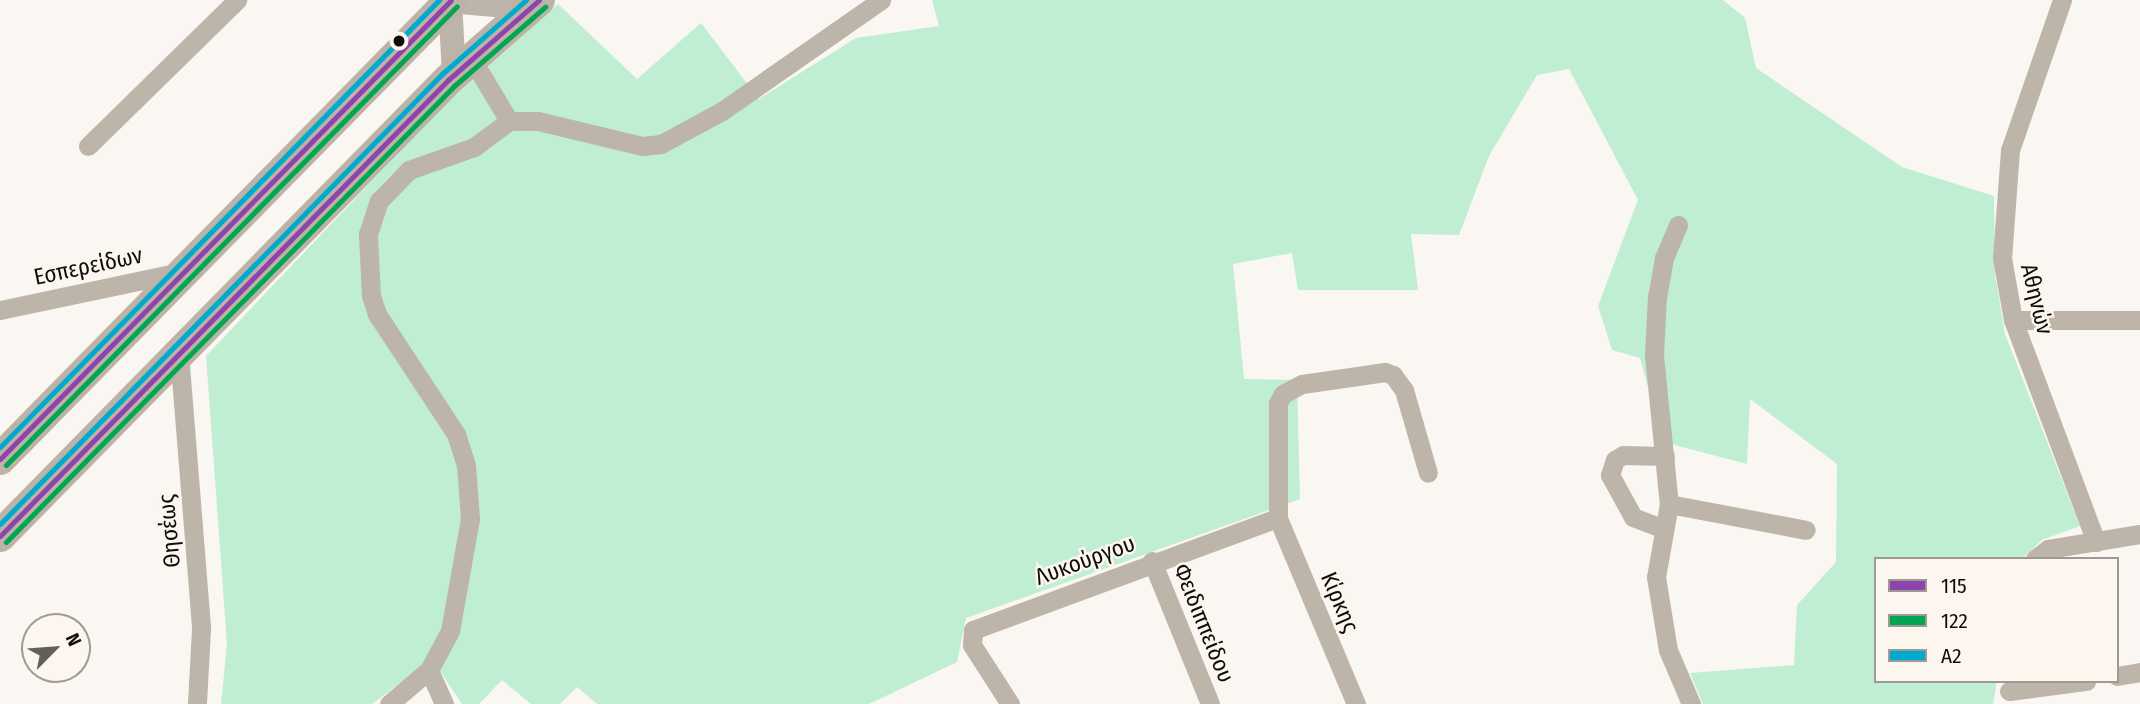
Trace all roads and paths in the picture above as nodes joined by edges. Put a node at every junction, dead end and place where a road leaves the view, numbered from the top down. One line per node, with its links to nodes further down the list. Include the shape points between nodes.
1 (237, 0): 8 (street)
2 (450, 0): 5 (street); 6 (street); 10 (highway)
3 (881, 0): 7 (street, via 722,111 661,144 642,146 538,121)
4 (2062, 0): 12 (street, Αθηνών, via 2010,150 2002,258)
5 (534, 4): 6 (highway)
6 (463, 67): 7 (street); 14 (highway)
7 (509, 121): 27 (street, via 474,147 409,170 379,201 368,234 371,296 377,314 452,427 467,465 470,519 463,574 450,631)
8 (88, 146)
9 (1678, 225): 15 (street, via 1664,258 1654,343)
10 (185, 271): 11 (street, Εσπερείδων); 16 (highway)
11 (0, 310)
12 (2013, 320): 13 (street); 24 (street, Αθηνών)
13 (2140, 320)
14 (179, 353): 23 (highway); 33 (street, Θησέως, via 201,629)
15 (1665, 456): 18 (street); 20 (street, via 1623,455 1610,468 1633,517)
16 (0, 459)
17 (1428, 473): 19 (street, via 1404,390 1393,376 1385,373 1302,384 1283,394 1278,403)
18 (1669, 504): 20 (street); 21 (street)
19 (1278, 518): 26 (street, Λυκούργου); 38 (street, Κίρκης)
20 (1664, 529): 39 (street, via 1656,577 1668,650)
21 (1806, 530)
22 (2140, 534): 24 (street)
23 (0, 536)
24 (2096, 542): 25 (street, via 2048,549)
25 (2038, 557)
26 (1152, 561): 32 (street, Λυκούργου, via 973,630 972,645); 37 (street, Φειδιππείδου)
27 (429, 670): 34 (street); 35 (street)
28 (2140, 672): 29 (street)
29 (2119, 676)
30 (2072, 683): 31 (street)
31 (2008, 692)
32 (995, 696): 36 (street)
33 (197, 704)
34 (389, 704)
35 (444, 704)
36 (1010, 704)
37 (1210, 704)
38 (1356, 704)
39 (1691, 704)

